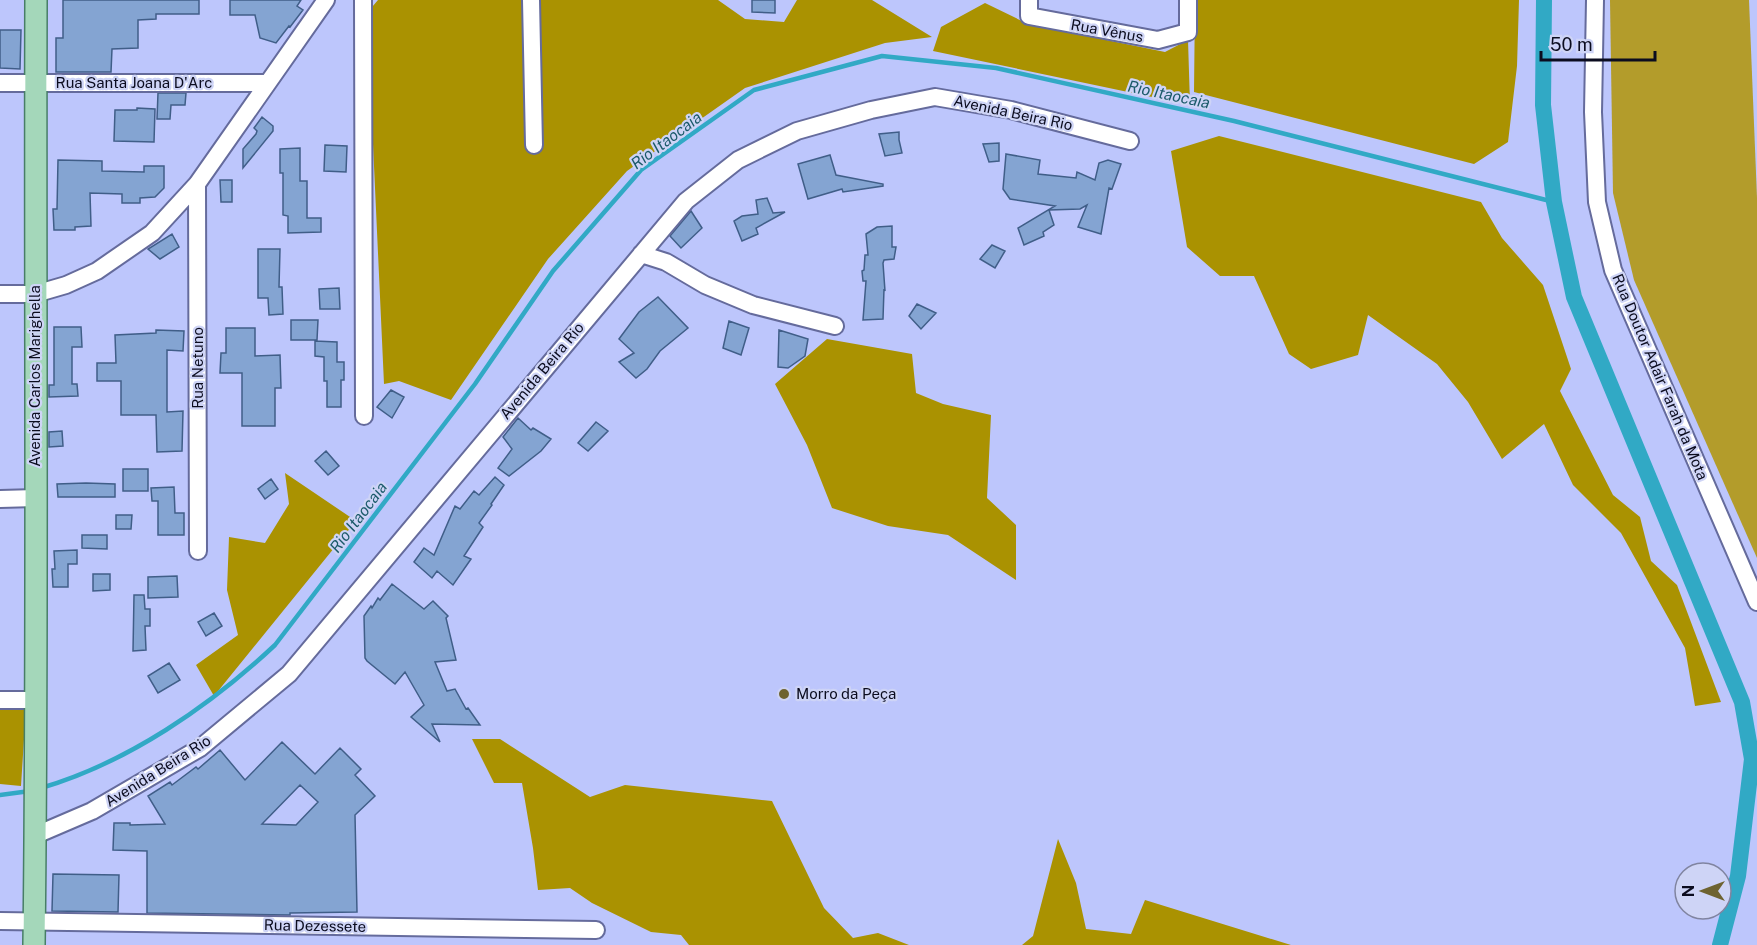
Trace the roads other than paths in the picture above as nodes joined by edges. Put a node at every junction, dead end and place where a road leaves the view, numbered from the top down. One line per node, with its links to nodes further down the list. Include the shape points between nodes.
1 (36, 0): 9 (main road, Avenida Carlos Marighella)
2 (326, 0): 10 (street)
3 (363, 0): 18 (street)
4 (531, 0): 12 (street)
5 (1188, 0): 7 (street, Rua Vênus, via 1188,32 1158,40)
6 (1595, 0): 22 (street, Rua Doutor Adair Farah da Mota, via 1593,112 1598,202 1613,270)
7 (1029, 8)
8 (0, 82): 9 (street, Rua Santa Joana D'Arc)
9 (36, 83): 10 (street, Rua Santa Joana D'Arc); 16 (main road, Avenida Carlos Marighella)
10 (267, 83): 13 (street)
11 (1130, 141): 14 (street, Avenida Beira Rio, via 1011,110 935,98 872,110 797,131 738,160 687,201)
12 (534, 145)
13 (197, 184): 16 (street, via 152,233 66,285); 21 (street, Rua Netuno)
14 (640, 254): 17 (street, via 666,262 705,285 753,305); 25 (street, Avenida Beira Rio, via 289,674 200,748 92,811)
15 (0, 294): 16 (street)
16 (35, 294): 19 (main road, Avenida Carlos Marighella)
17 (835, 326)
18 (364, 416)
19 (36, 498): 20 (street); 24 (main road, Avenida Carlos Marighella)
20 (0, 499)
21 (198, 551)
22 (1757, 602)
23 (0, 700): 24 (street)
24 (37, 700): 25 (main road, Avenida Carlos Marighella)
25 (36, 825): 27 (main road, Avenida Carlos Marighella)
26 (0, 921): 27 (street, Rua Dezessete)
27 (35, 921): 28 (street, Rua Dezessete); 29 (main road, Avenida Carlos Marighella)
28 (596, 930)
29 (34, 945)

